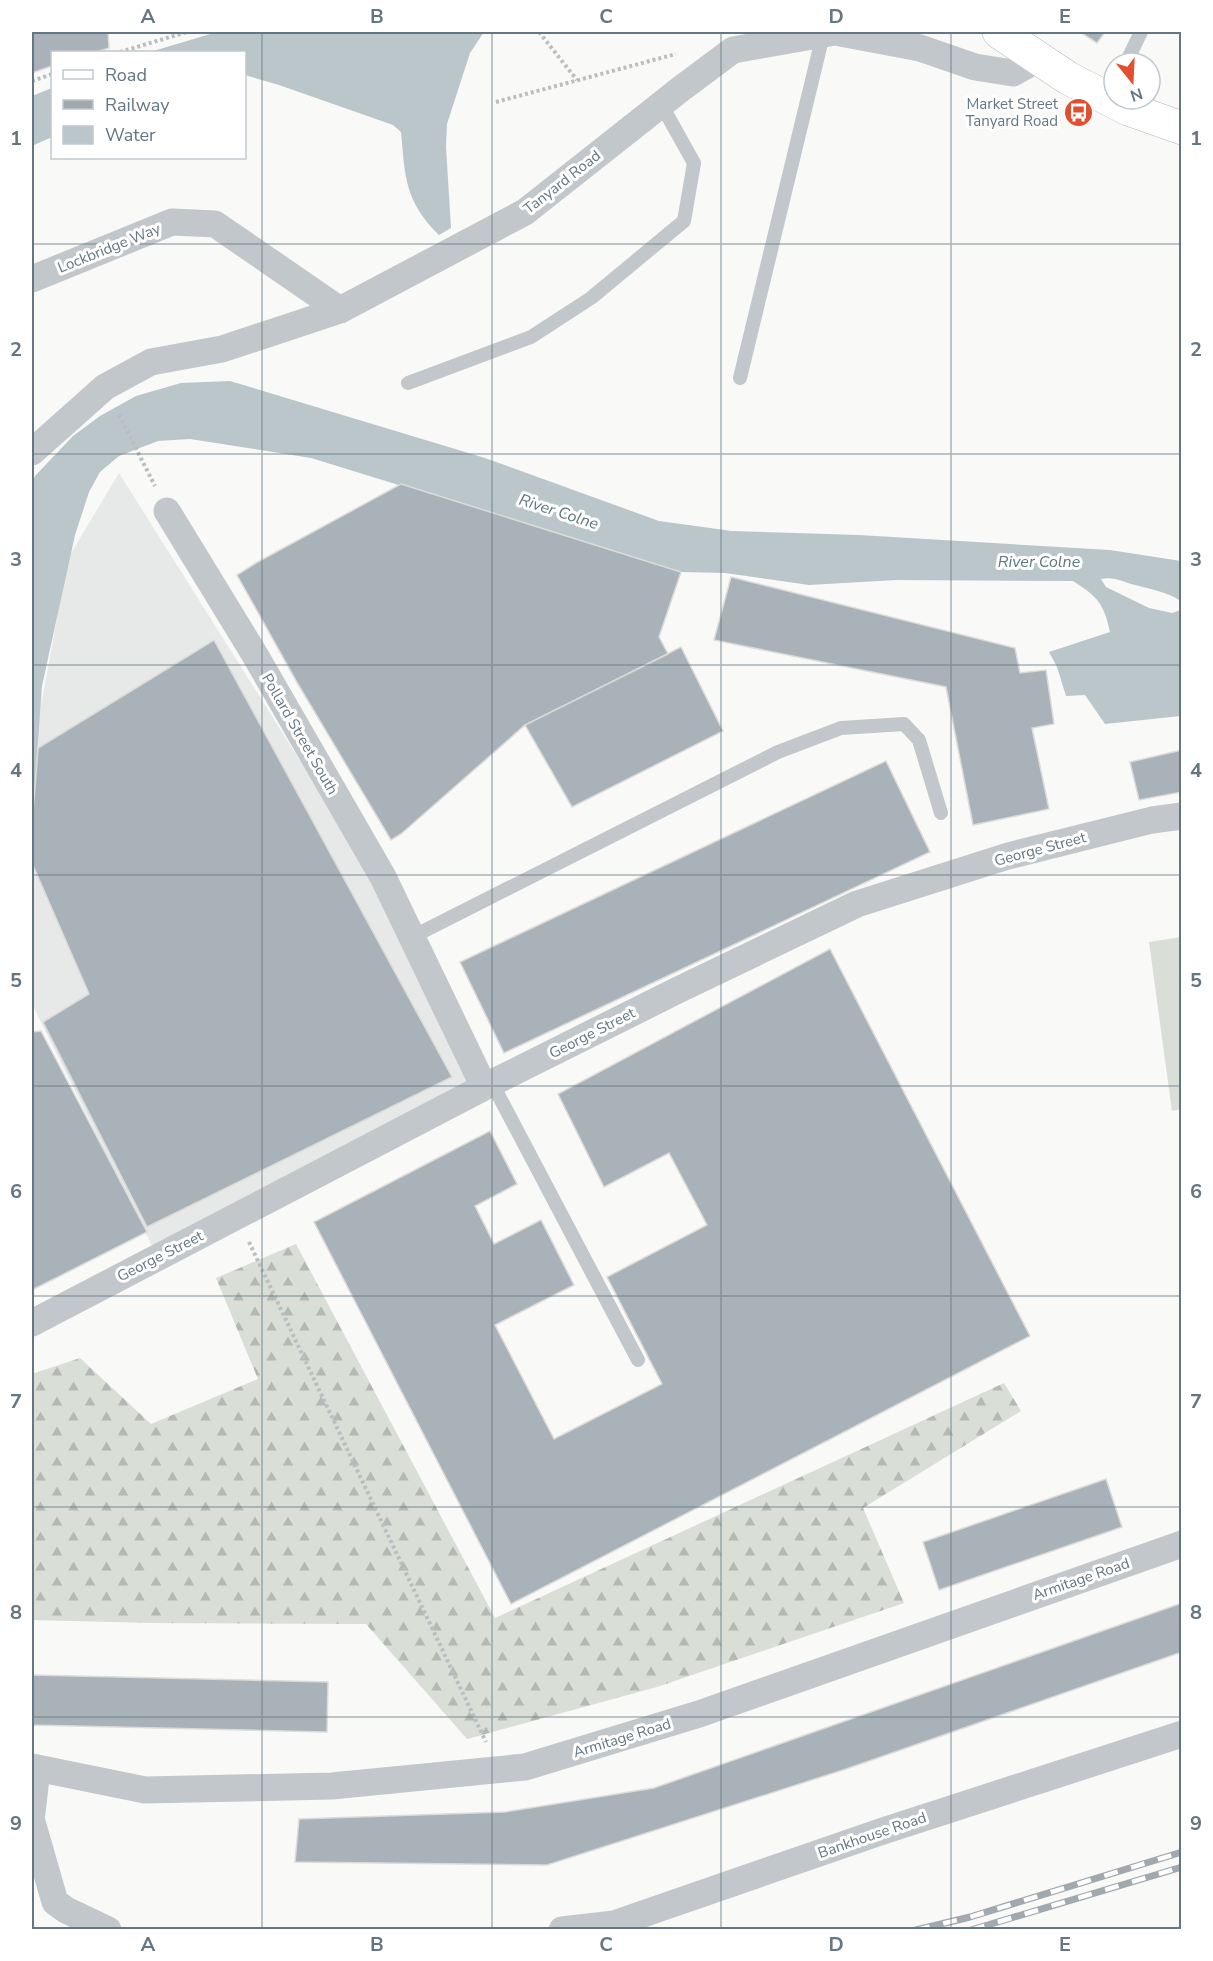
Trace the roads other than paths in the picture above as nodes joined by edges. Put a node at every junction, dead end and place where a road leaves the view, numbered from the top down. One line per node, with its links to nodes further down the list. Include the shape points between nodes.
1 (999, 32): 5 (main road)
2 (1141, 32): 4 (lane)
3 (823, 35): 5 (street, Tanyard Road, via 835,32 920,48 975,67 1013,74); 7 (street, Tanyard Road, via 734,50); 12 (lane)
4 (1132, 51)
5 (1038, 59): 6 (main road, via 1068,78)
6 (1102, 91)
7 (661, 104): 11 (street, Tanyard Road, via 525,212); 13 (lane, via 694,163 684,221 591,298 531,337)
8 (1134, 111): 9 (main road)
9 (1182, 128)
10 (32, 279): 11 (street, Lockbridge Way, via 172,222 215,224)
11 (340, 310): 14 (street, Tanyard Road, via 222,349 151,362 105,387)
12 (740, 378)
13 (408, 383)
14 (32, 452)
15 (168, 511): 18 (street, Pollard Street South, via 377,867)
16 (941, 813): 18 (lane, via 918,740 904,724 841,728 778,752)
17 (1182, 816): 19 (street, George Street, via 1008,856 857,904)
18 (412, 938): 19 (street, Pollard Street South)
19 (488, 1085): 20 (street, George Street); 21 (lane)
20 (32, 1323)
21 (638, 1360)
22 (1182, 1544): 24 (street, Armitage Road, via 699,1714 525,1767 332,1786 145,1790)
23 (1182, 1734): 28 (street, Bankhouse Road, via 614,1924)
24 (34, 1768): 25 (street)
25 (32, 1813)
26 (32, 1822): 27 (street, via 55,1902)
27 (108, 1929)
28 (562, 1929)

